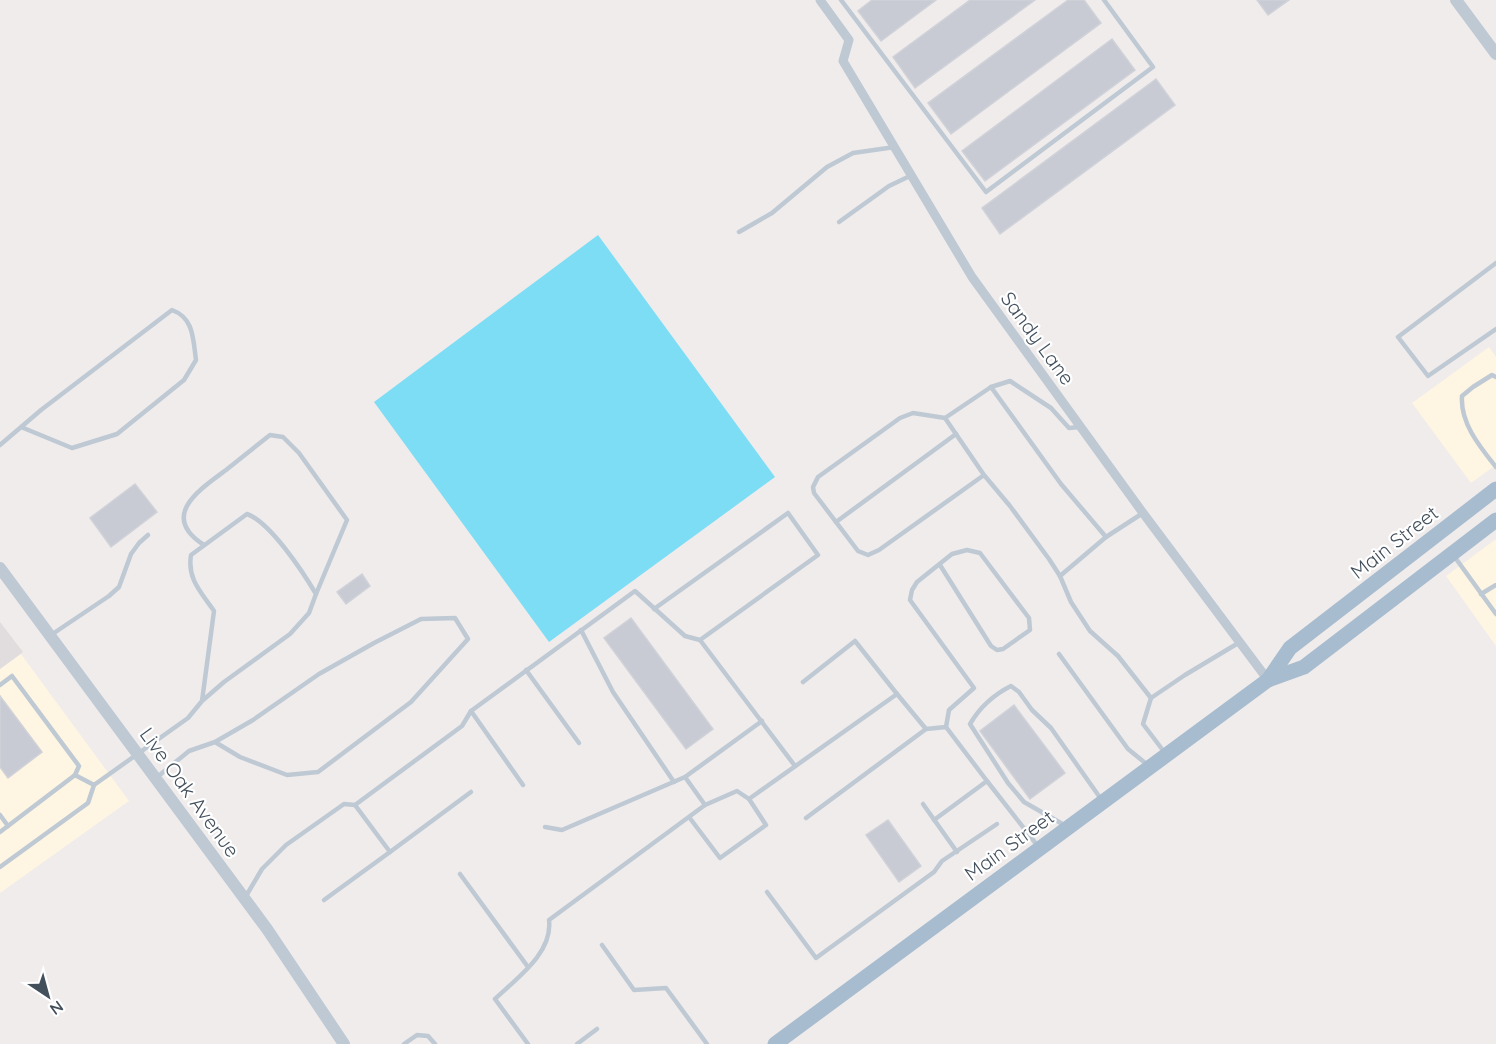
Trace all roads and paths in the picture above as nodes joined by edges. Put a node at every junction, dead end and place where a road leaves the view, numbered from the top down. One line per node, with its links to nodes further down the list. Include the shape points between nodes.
1 (820, 0): 6 (street, Sandy Lane, via 849,40 843,61)
2 (842, 0): 3 (lane, via 986,192 1154,67)
3 (1104, 0)
4 (1456, 0): 5 (street)
5 (1496, 54)
6 (895, 147): 7 (street, Sandy Lane); 9 (lane, via 853,153 827,167 772,213)
7 (912, 175): 8 (lane, via 889,186); 16 (street, Sandy Lane, via 972,277)
8 (839, 222)
9 (739, 232)
10 (1496, 263): 11 (lane, via 1398,337 1428,376)
11 (1496, 329)
12 (1496, 376): 19 (lane, via 1462,396 1461,409)
13 (991, 387): 14 (lane); 16 (lane, via 1010,381 1051,408 1069,428); 26 (lane, via 1061,484)
14 (945, 418): 17 (lane); 24 (lane, via 913,413 900,418 818,477 814,493)
15 (21, 427): 15 (lane, via 172,310 181,313 191,325 196,360 184,380 117,434 72,448); 18 (lane)
16 (1080, 427): 22 (street, Sandy Lane)
17 (956, 434): 20 (lane); 24 (lane)
18 (0, 445)
19 (1496, 467)
20 (984, 475): 24 (lane, via 868,555 858,551); 31 (lane)
21 (1496, 489): 43 (main road, Main Street, via 1290,648)
22 (1143, 513): 26 (lane); 40 (street, Sandy Lane)
23 (1496, 520): 28 (main road, Main Street)
24 (836, 522)
25 (148, 535): 38 (lane, via 131,554 119,587)
26 (1106, 537): 31 (lane)
27 (204, 545): 33 (lane, via 247,514 255,517 304,574); 33 (lane, via 190,536 184,522 193,496 270,435 283,437 347,520); 48 (lane, via 191,555 189,567 214,611)
28 (1452, 553): 34 (lane); 43 (main road, Main Street, via 1304,666)
29 (940, 565): 29 (lane, via 952,554 967,550 980,553 1029,618 1030,630 1003,649 991,646); 51 (lane, via 917,582 910,600 974,688 949,710)
30 (0, 568): 38 (street, Live Oak Avenue)
31 (1060, 576): 47 (lane, via 1090,631 1118,656)
32 (1495, 585): 34 (lane)
33 (316, 594): 48 (lane, via 309,613 290,634)
34 (1481, 594): 36 (lane)
35 (654, 609): 37 (lane, via 635,591); 39 (lane, via 685,636); 39 (lane, via 788,513 818,555)
36 (1496, 614)
37 (581, 630): 42 (lane); 63 (lane, via 614,692)
38 (51, 636): 55 (street, Live Oak Avenue)
39 (700, 640): 50 (lane)
40 (1240, 642): 43 (street, Sandy Lane); 47 (lane)
41 (1059, 654): 58 (lane, via 1128,749)
42 (526, 670): 49 (lane); 54 (lane)
43 (1268, 680): 56 (main road, Main Street)
44 (803, 682): 46 (lane, via 855,641)
45 (0, 685): 59 (lane, via 12,676 79,766)
46 (897, 694): 52 (lane); 57 (lane)
47 (1151, 698): 56 (lane, via 1143,724)
48 (202, 701): 55 (lane, via 188,718)
49 (471, 711): 65 (lane); 70 (lane, via 462,726)
50 (762, 721): 57 (lane); 60 (lane)
51 (946, 727): 52 (lane); 62 (lane)
52 (926, 729): 74 (lane)
53 (215, 742): 53 (lane, via 240,757 287,775 318,772 411,702 468,639 455,618 421,619 319,674); 61 (lane, via 189,751)
54 (579, 743)
55 (138, 755): 61 (street, Live Oak Avenue); 64 (lane)
56 (1167, 756): 58 (main road, Main Street)
57 (795, 766): 67 (lane)
58 (1151, 767): 68 (main road, Main Street)
59 (75, 775): 64 (lane); 77 (lane)
60 (685, 777): 63 (lane); 71 (lane)
61 (156, 778): 87 (street, Live Oak Avenue)
62 (987, 781): 75 (lane); 81 (lane)
63 (674, 782): 78 (lane, via 562,830)
64 (94, 785): 84 (lane, via 88,803)
65 (523, 785)
66 (471, 792): 82 (lane)
67 (749, 799): 71 (lane, via 736,791); 73 (lane, via 766,825 720,858)
68 (1104, 802): 79 (main road, Main Street); 79 (lane, via 1051,728 1019,692 1011,686 998,693 978,710 970,724 1024,802)
69 (923, 804): 75 (lane)
70 (355, 805): 82 (lane); 87 (lane, via 344,804 286,845 262,869)
71 (705, 805): 73 (lane)
72 (0, 815): 77 (lane)
73 (689, 817): 90 (lane, via 549,920 546,946)
74 (806, 818)
75 (934, 820): 83 (lane)
76 (997, 824): 83 (lane)
77 (8, 826): 80 (lane)
78 (545, 827)
79 (1068, 828): 81 (main road, Main Street)
80 (0, 831)
81 (1040, 849): 98 (main road, Main Street)
82 (390, 852): 88 (lane)
83 (957, 852): 86 (lane, via 816,958)
84 (0, 867)
85 (460, 874): 90 (lane)
86 (767, 891)
87 (244, 898): 92 (street, Live Oak Avenue)
88 (324, 900)
89 (602, 945): 97 (lane, via 634,990 666,988)
90 (528, 967): 95 (lane, via 495,999)
91 (597, 1029): 96 (lane)
92 (344, 1044)
93 (404, 1044): 94 (lane, via 417,1035 428,1035)
94 (435, 1044)
95 (528, 1044)
96 (577, 1044)
97 (707, 1044)
98 (775, 1044)

